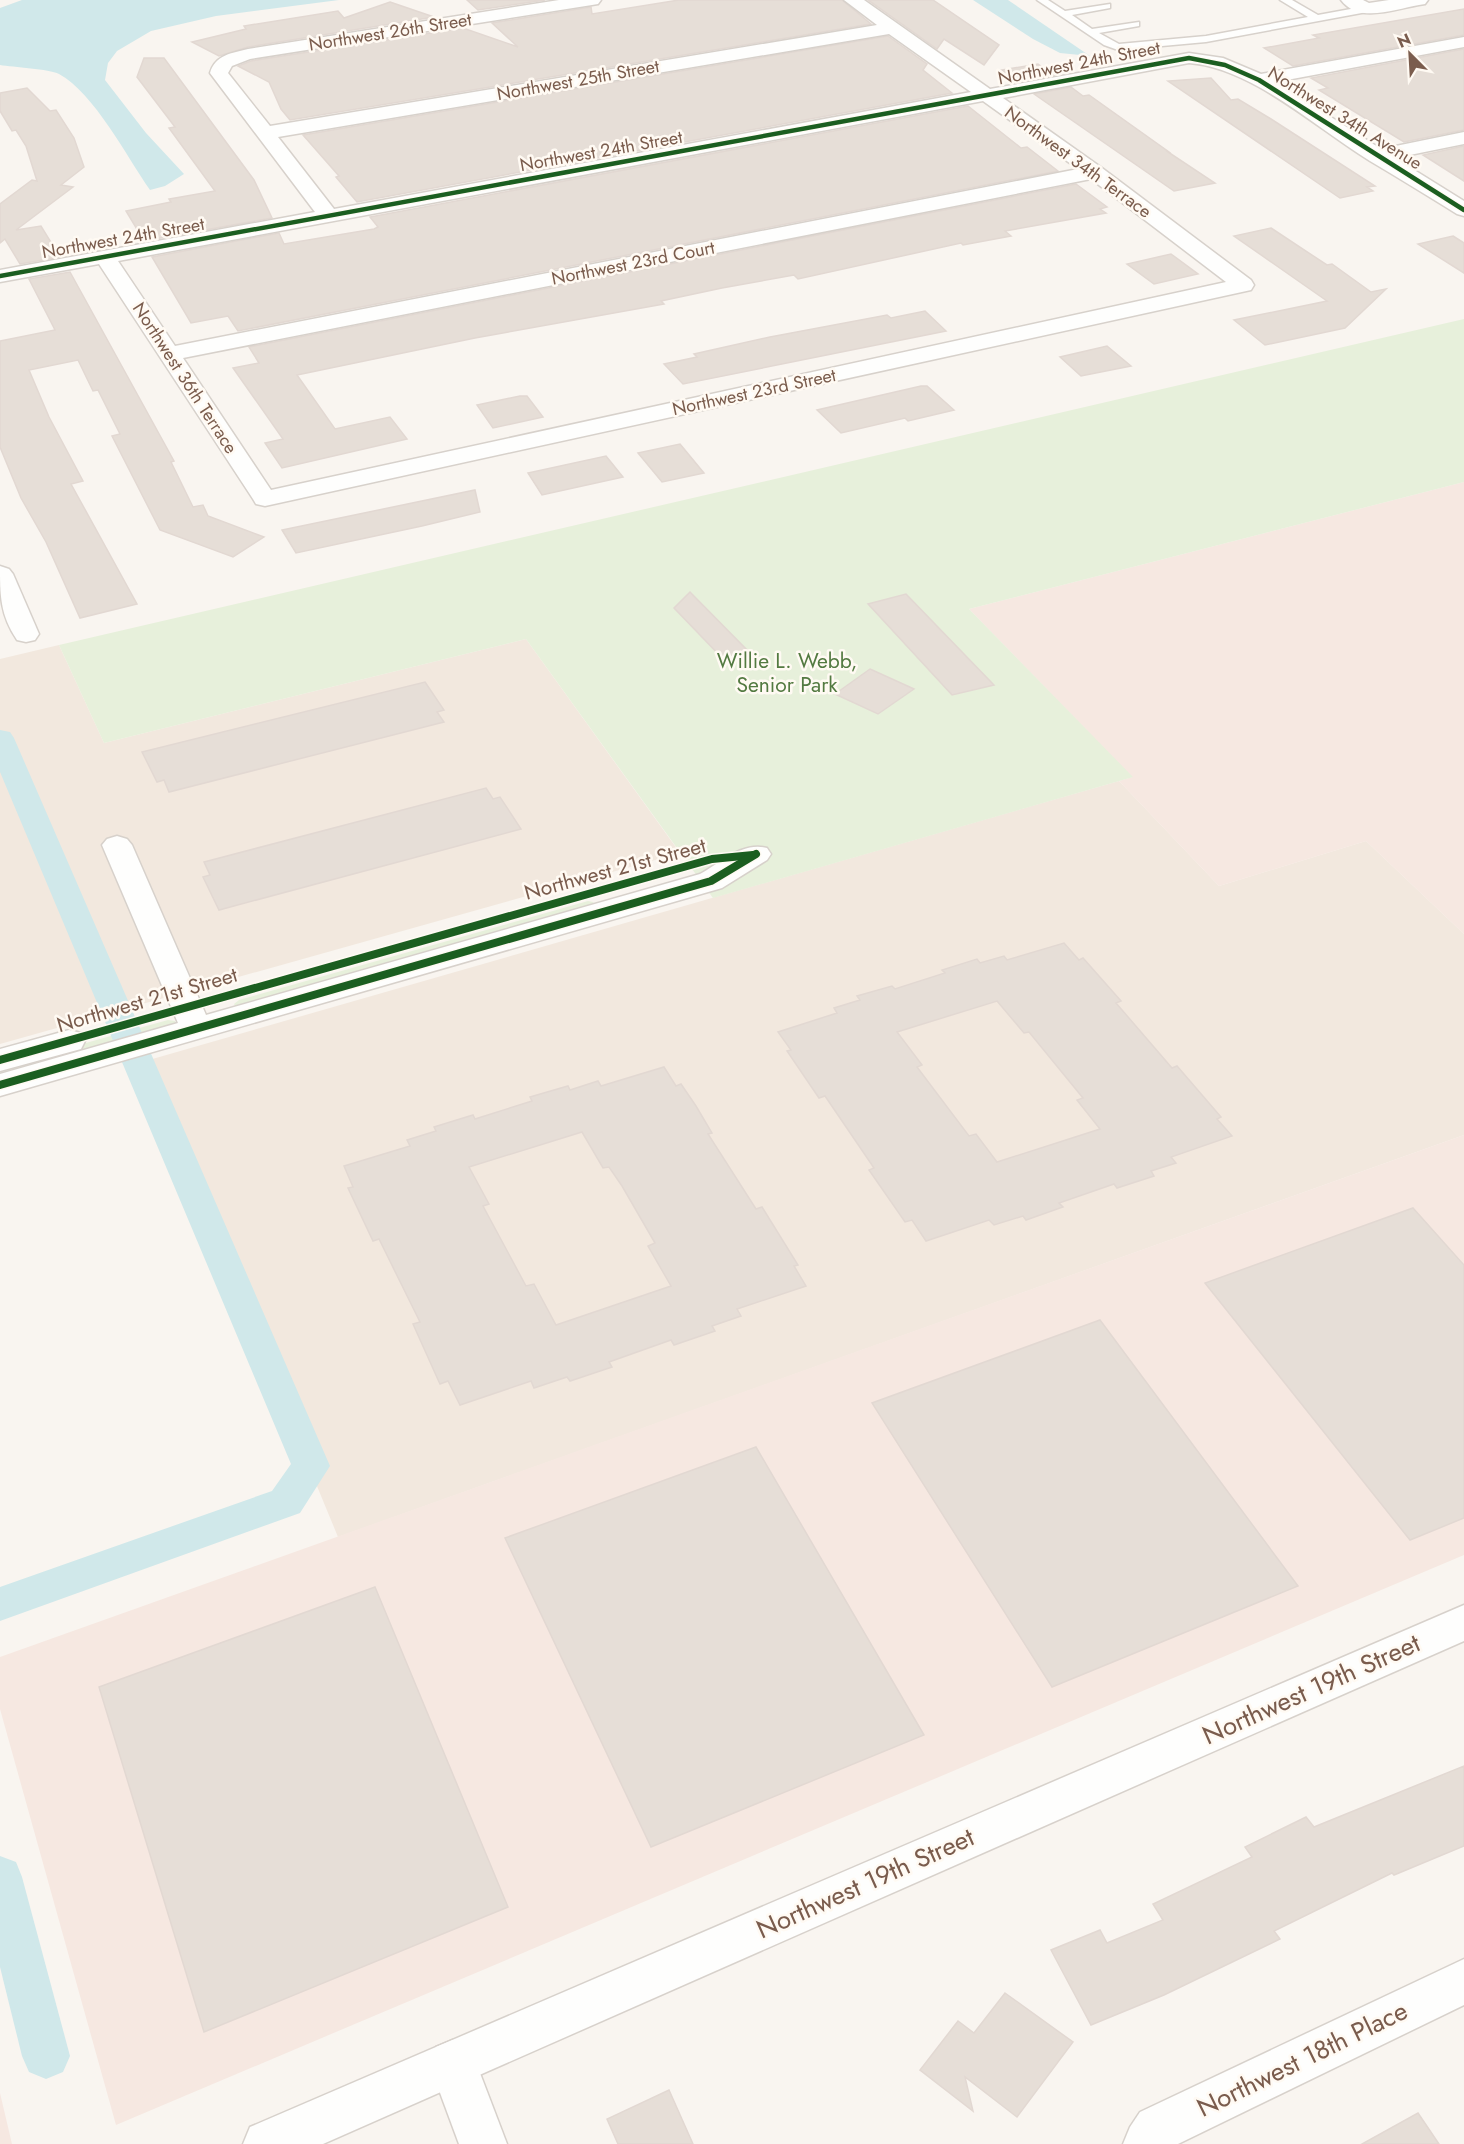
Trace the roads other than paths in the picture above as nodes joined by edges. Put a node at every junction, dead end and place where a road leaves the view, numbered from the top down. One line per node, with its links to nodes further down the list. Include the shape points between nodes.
1 (592, 0): 12 (street, Northwest 26th Street)
2 (853, 0): 14 (street, Northwest 34th Terrace)
3 (1042, 0): 10 (lane)
4 (1285, 0): 11 (lane)
5 (1350, 0): 9 (street)
6 (1419, 0): 9 (street)
7 (1107, 6): 10 (lane)
8 (442, 7): 12 (street)
9 (1367, 9): 11 (lane)
10 (1063, 14): 15 (lane)
11 (1316, 18): 15 (lane, via 1206,39 1135,47 1118,47)
12 (456, 21): 20 (street, Northwest 26th Street, via 248,54 226,61 219,74)
13 (1136, 24): 15 (lane)
14 (891, 27): 19 (street, Northwest 34th Terrace); 20 (street, Northwest 25th Street)
15 (1090, 32)
16 (1464, 42): 18 (street)
17 (1207, 59): 18 (street, Northwest 34th Avenue, via 1230,65); 19 (street, Northwest 24th Street, via 1189,58)
18 (1259, 80): 22 (street, Northwest 34th Avenue)
19 (987, 96): 23 (street, Northwest 34th Terrace); 25 (street, Northwest 24th Street)
20 (266, 133): 25 (street)
21 (1464, 138): 22 (street)
22 (1376, 156): 24 (street, Northwest 34th Avenue)
23 (1095, 172): 28 (street, Northwest 34th Terrace); 29 (street, Northwest 23rd Court)
24 (1464, 210)
25 (329, 216): 26 (street, Northwest 24th Street)
26 (105, 256): 27 (street, Northwest 24th Street); 29 (street, Northwest 36th Terrace)
27 (0, 276)
28 (1243, 285): 30 (street, Northwest 23rd Street)
29 (170, 354): 30 (street, Northwest 36th Terrace)
30 (265, 499)
31 (0, 574): 32 (street)
32 (26, 634)
33 (117, 845): 34 (street)
34 (192, 1018): 34 (street, Northwest 21st Street, via 711,881 756,854 712,859); 35 (street, Northwest 21st Street); 36 (street, Northwest 21st Street)
35 (0, 1060)
36 (0, 1084)
37 (1464, 1622): 39 (street, Northwest 19th Street)
38 (1464, 1980): 42 (street, Northwest 18th Place, via 1157,2129)
39 (453, 2063): 40 (street, Northwest 19th Street); 41 (street)
40 (267, 2144)
41 (483, 2144)
42 (1147, 2144)

